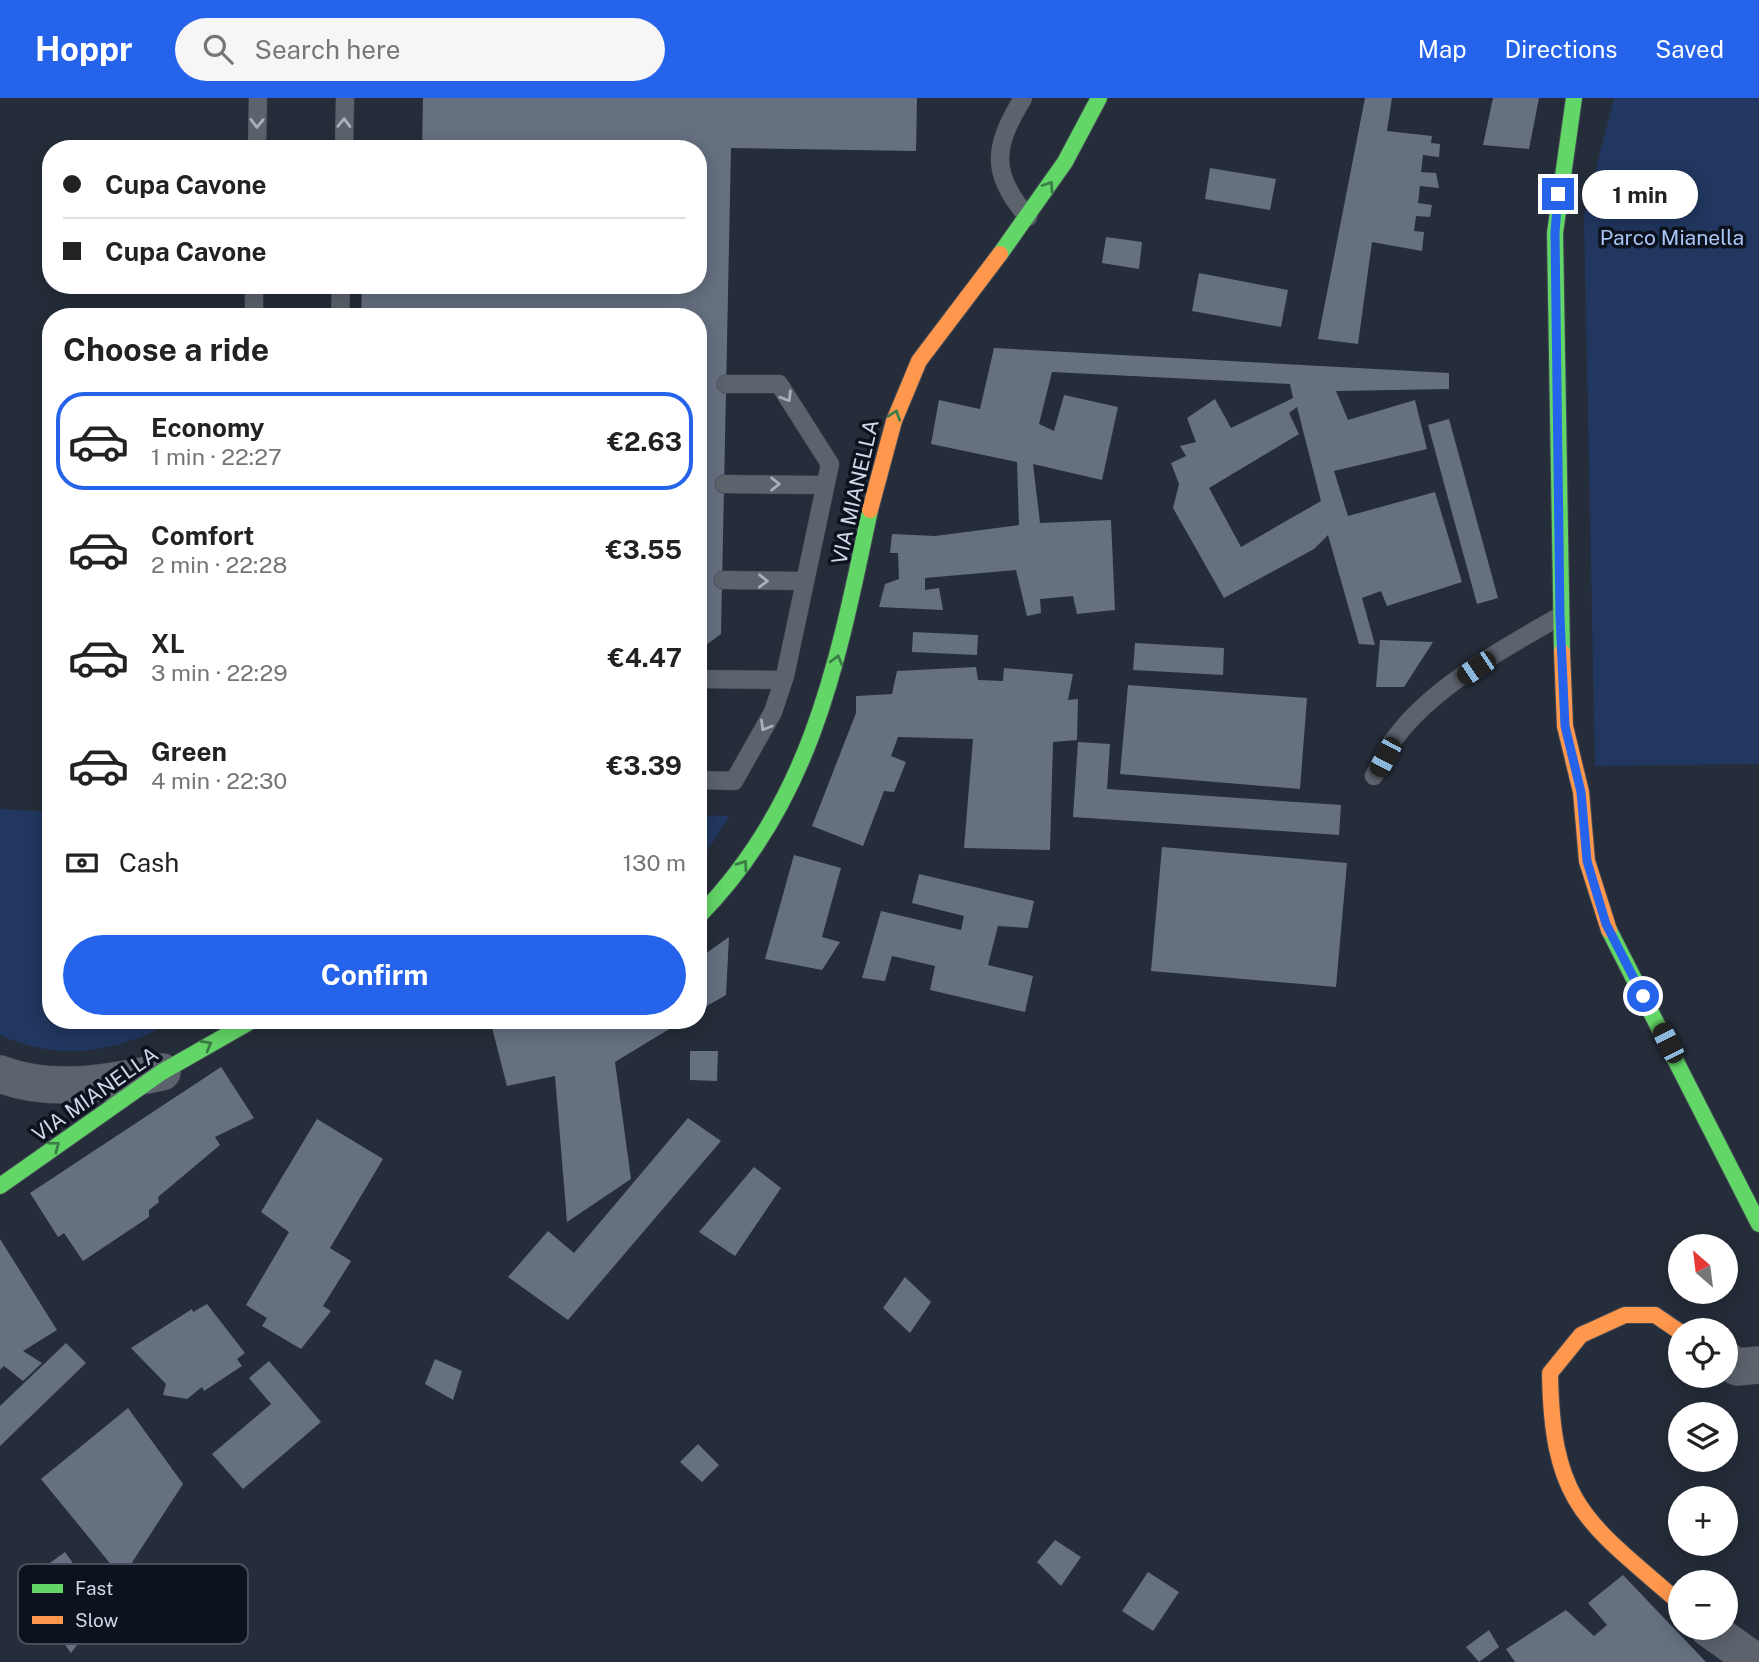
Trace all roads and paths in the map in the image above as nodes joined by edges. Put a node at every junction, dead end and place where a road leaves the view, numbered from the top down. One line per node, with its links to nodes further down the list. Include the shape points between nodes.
1 (258, 98): 6 (lane, one-way to 6)
2 (345, 98): 7 (lane, one-way to 2)
3 (1023, 98): 8 (lane, via 1009,122 999,161 1009,196)
4 (1099, 98): 8 (street, VIA MIANELLA, one-way to 4, via 1065,162)
5 (1574, 98): 14 (street, via 1555,233)
6 (257, 140)
7 (344, 140)
8 (1028, 217): 19 (street, VIA MIANELLA, one-way to 8, via 762,838 828,697 870,506 901,396 919,361)
9 (726, 384): 11 (lane, one-way to 11, via 779,384 830,464)
10 (724, 484): 11 (lane, one-way to 11)
11 (825, 485): 13 (lane)
12 (723, 580): 13 (lane, one-way to 13)
13 (804, 581): 16 (lane)
14 (1560, 617): 17 (lane, via 1498,653 1422,710 1395,738); 24 (street, via 1565,726 1581,792 1587,861 1606,924)
15 (707, 679): 16 (lane)
16 (783, 680): 18 (lane, one-way to 18, via 773,712 734,781)
17 (1374, 776)
18 (707, 780)
19 (707, 908)
20 (237, 1029): 21 (street, VIA MIANELLA, one-way to 20)
21 (162, 1072): 22 (street, via 84,1085 46,1085); 23 (street, VIA MIANELLA, one-way to 21)
22 (0, 1074)
23 (0, 1186)
24 (1759, 1224)
25 (1668, 1324): 28 (street, via 1655,1315 1625,1315 1581,1335 1550,1373 1550,1425 1565,1480 1588,1520)
26 (1759, 1365): 27 (street)
27 (1738, 1367)
28 (1668, 1592)
29 (1725, 1640): 30 (street)
30 (1756, 1662)

